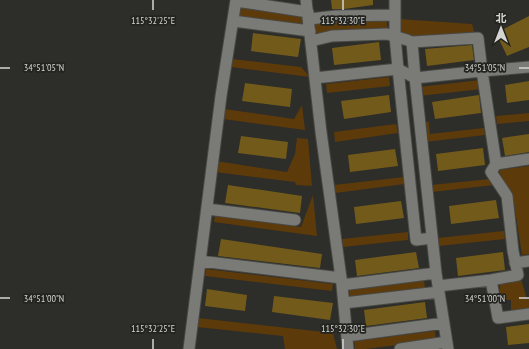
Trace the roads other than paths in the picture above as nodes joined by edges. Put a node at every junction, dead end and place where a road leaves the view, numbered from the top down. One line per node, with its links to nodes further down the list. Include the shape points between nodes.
1 (306, 0): 4 (street)
2 (394, 0): 5 (street)
3 (236, 1): 4 (street); 6 (street)
4 (308, 15): 5 (street); 7 (street)
5 (395, 15): 8 (street)
6 (233, 21): 7 (street); 17 (street)
7 (311, 36): 8 (street); 13 (street)
8 (395, 36): 9 (street); 11 (street)
9 (412, 42): 12 (street, via 478,38); 14 (street)
10 (529, 67): 12 (street)
11 (398, 69): 13 (street); 14 (street); 19 (street, via 416,240)
12 (482, 71): 14 (street); 16 (street)
13 (315, 78): 25 (street)
14 (415, 78): 19 (street)
15 (529, 159): 16 (street)
16 (496, 164): 22 (street, via 491,172 507,196)
17 (207, 209): 18 (street); 20 (street)
18 (295, 220)
19 (432, 238): 23 (street)
20 (200, 261): 25 (street); 32 (street)
21 (529, 261): 22 (street)
22 (515, 263): 24 (street, via 518,275)
23 (436, 273): 25 (street); 26 (street)
24 (491, 280): 26 (street); 28 (street, via 498,318)
25 (341, 282): 27 (street)
26 (439, 289): 27 (street); 29 (street)
27 (344, 303): 30 (street)
28 (529, 314)
29 (444, 323): 30 (street); 31 (street)
30 (347, 336): 33 (street)
31 (448, 346): 34 (street)
32 (189, 349)
33 (348, 349)
34 (400, 349)

